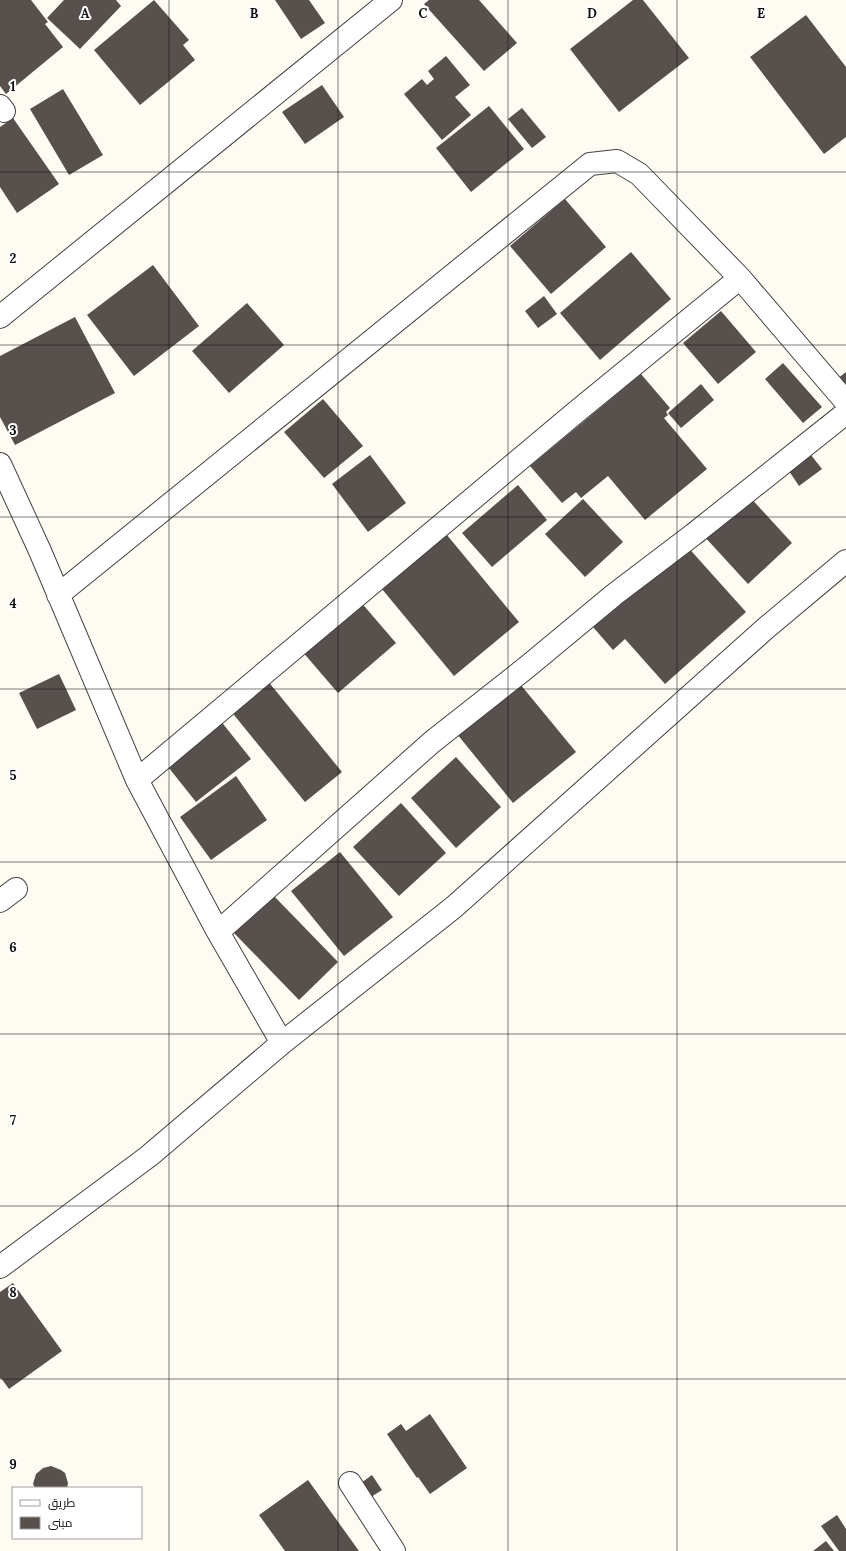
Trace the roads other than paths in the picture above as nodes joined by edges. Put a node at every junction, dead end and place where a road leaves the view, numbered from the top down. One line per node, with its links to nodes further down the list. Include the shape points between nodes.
1 (391, 0): 3 (street)
2 (740, 278): 4 (street); 8 (street, via 639,174 617,161 590,164); 9 (street)
3 (0, 317)
4 (846, 402)
5 (846, 413): 10 (street, via 615,594 432,742)
6 (0, 464): 8 (street)
7 (846, 561): 11 (street, via 766,628 454,907)
8 (58, 595): 9 (street)
9 (137, 780): 10 (street)
10 (218, 932): 11 (street)
11 (282, 1043): 12 (street, via 149,1156)
12 (0, 1267)
13 (350, 1483): 14 (street)
14 (394, 1551)

